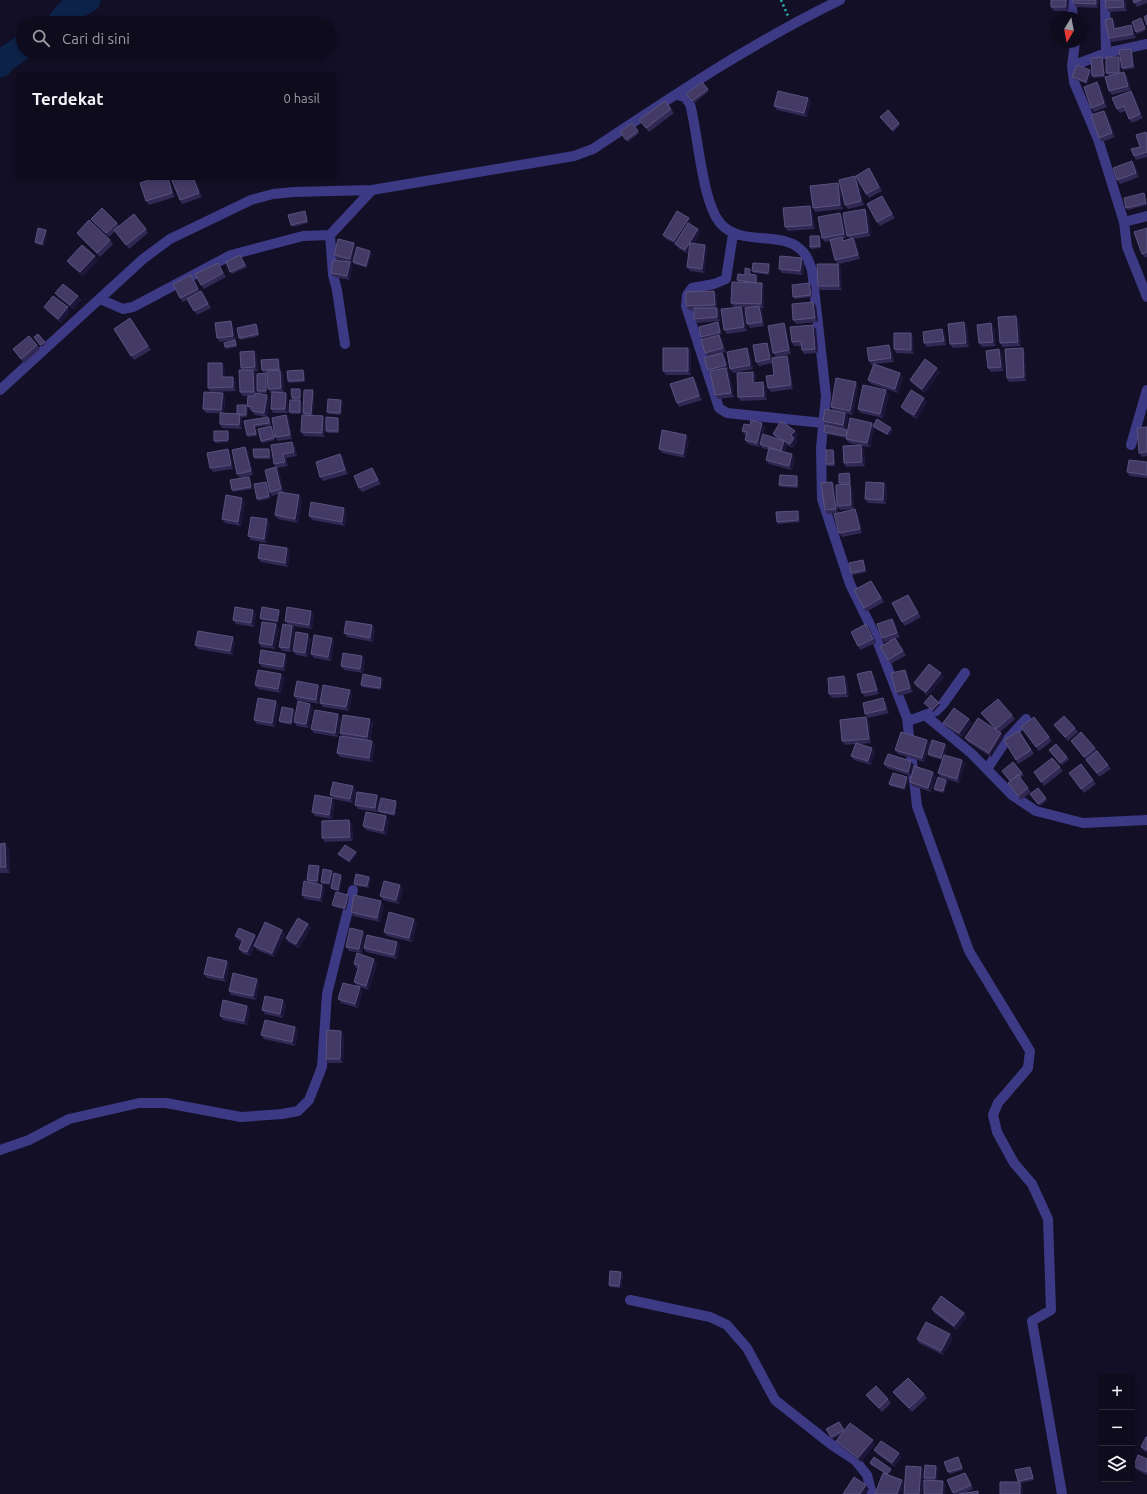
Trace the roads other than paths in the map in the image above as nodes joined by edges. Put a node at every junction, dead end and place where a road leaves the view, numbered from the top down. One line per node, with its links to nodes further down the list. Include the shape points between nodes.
1 (840, 0): 9 (street, via 792,23)
2 (1071, 0): 4 (street)
3 (1105, 0): 7 (street)
4 (1072, 12)
5 (1147, 44): 7 (street)
6 (1074, 48): 8 (street)
7 (1106, 53): 8 (street)
8 (1072, 66): 12 (street, via 1074,82 1098,139)
9 (677, 95): 10 (street, via 593,149 574,156); 14 (street, via 685,98 690,104 704,181 713,212 720,224)
10 (372, 190): 13 (street); 16 (street, via 294,192 251,200 170,239 138,263)
11 (1147, 216): 12 (street)
12 (1124, 222): 15 (street, via 1127,248)
13 (330, 234): 16 (street, via 303,236 232,255 133,308 122,309); 17 (street, via 333,275)
14 (733, 234): 20 (street, via 783,241 800,247 807,256 816,297 826,396); 20 (street, via 726,278 714,284 692,288 687,295 686,306 719,408 727,413)
15 (1147, 297)
16 (100, 299): 18 (street)
17 (345, 344)
18 (0, 390)
19 (1147, 390): 21 (street)
20 (823, 423): 24 (street, via 822,499 828,522 850,584 875,635)
21 (1131, 445)
22 (965, 673): 23 (street, via 943,704 936,711)
23 (925, 715): 24 (street, via 911,720); 26 (street)
24 (907, 718): 32 (street, via 917,806 969,951 1030,1051 1028,1068 998,1103 993,1115 997,1132 1014,1163 1032,1184 1048,1219 1051,1310 1032,1321)
25 (1026, 719): 26 (street, via 1005,742)
26 (987, 769): 27 (street, via 1012,795 1036,811 1083,823)
27 (1147, 820)
28 (353, 890): 29 (street, via 327,994 322,1067 309,1100 298,1111 241,1117 166,1102 140,1102 69,1119 30,1140)
29 (0, 1150)
30 (630, 1300): 31 (street, via 710,1317 727,1325 747,1348 775,1400 855,1460 867,1475)
31 (872, 1494)
32 (1062, 1494)

